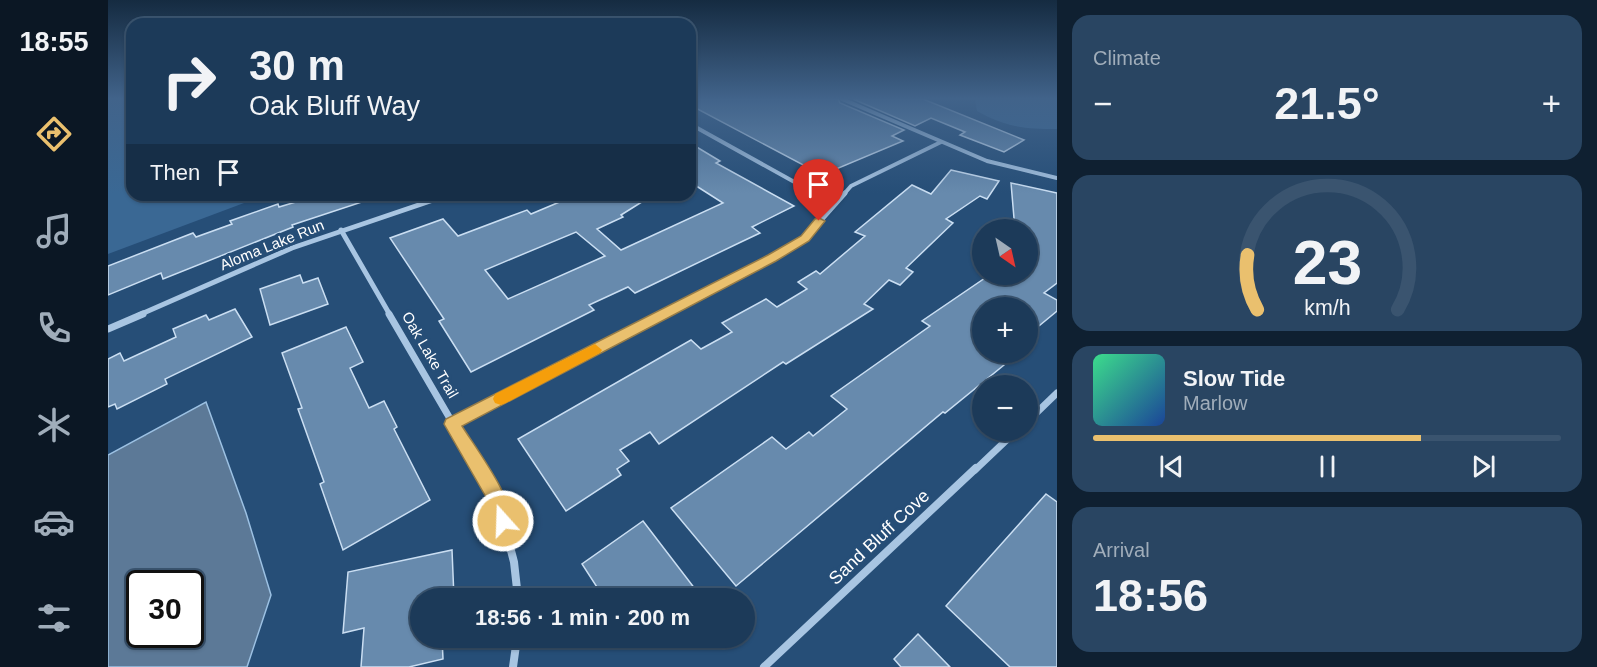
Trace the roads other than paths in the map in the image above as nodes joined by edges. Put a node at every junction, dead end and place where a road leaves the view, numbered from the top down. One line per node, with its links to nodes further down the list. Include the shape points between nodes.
1 (701, 130): 6 (street)
2 (914, 130): 3 (street)
3 (941, 142): 4 (street, via 996,164); 6 (street, via 851,186)
4 (1057, 178)
5 (430, 201): 7 (street, Aloma Lake Run)
6 (833, 204): 11 (street, via 805,238 772,258)
7 (341, 230): 8 (street, Aloma Lake Run, via 274,255); 11 (street, Oak Lake Trail)
8 (108, 329)
9 (1057, 393): 10 (street)
10 (1038, 411)
11 (452, 424): 13 (street, Oak Lake Trail, via 498,501)
12 (1005, 441): 16 (street, Sand Bluff Cove)
13 (517, 588)
14 (516, 648): 15 (street)
15 (513, 667)
16 (764, 667)

